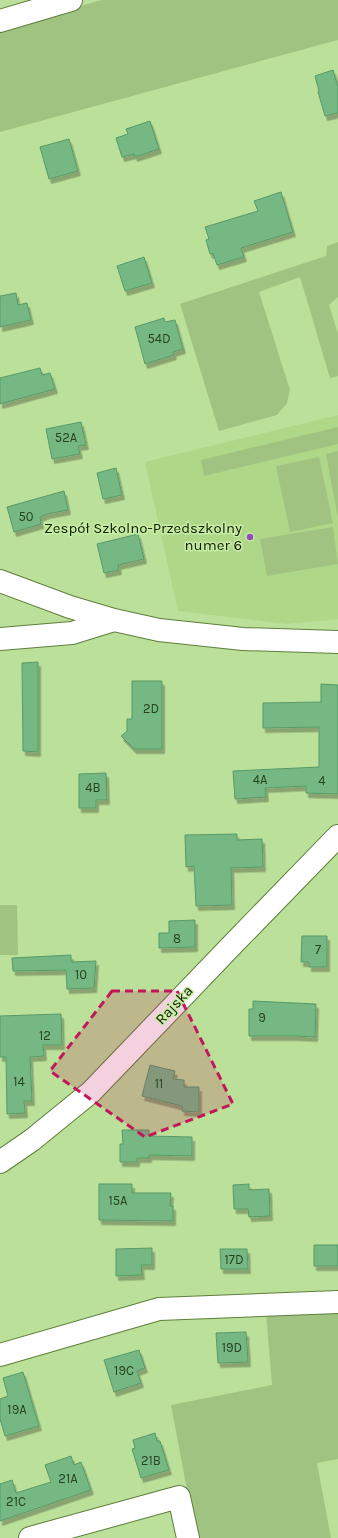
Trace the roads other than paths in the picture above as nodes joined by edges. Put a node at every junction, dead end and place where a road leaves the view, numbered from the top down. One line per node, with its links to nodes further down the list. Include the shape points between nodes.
1 (70, 0): 2 (street)
2 (0, 21)
3 (0, 581): 4 (street)
4 (114, 620): 5 (street, via 72,633); 6 (street, via 202,636)
5 (0, 639)
6 (338, 642)
7 (338, 836): 8 (street, Rajska, via 91,1092 32,1140)
8 (0, 1162)
9 (338, 1302): 10 (street, via 159,1309)
10 (0, 1355)
11 (30, 1538): 12 (street, via 179,1497)
12 (188, 1538)

